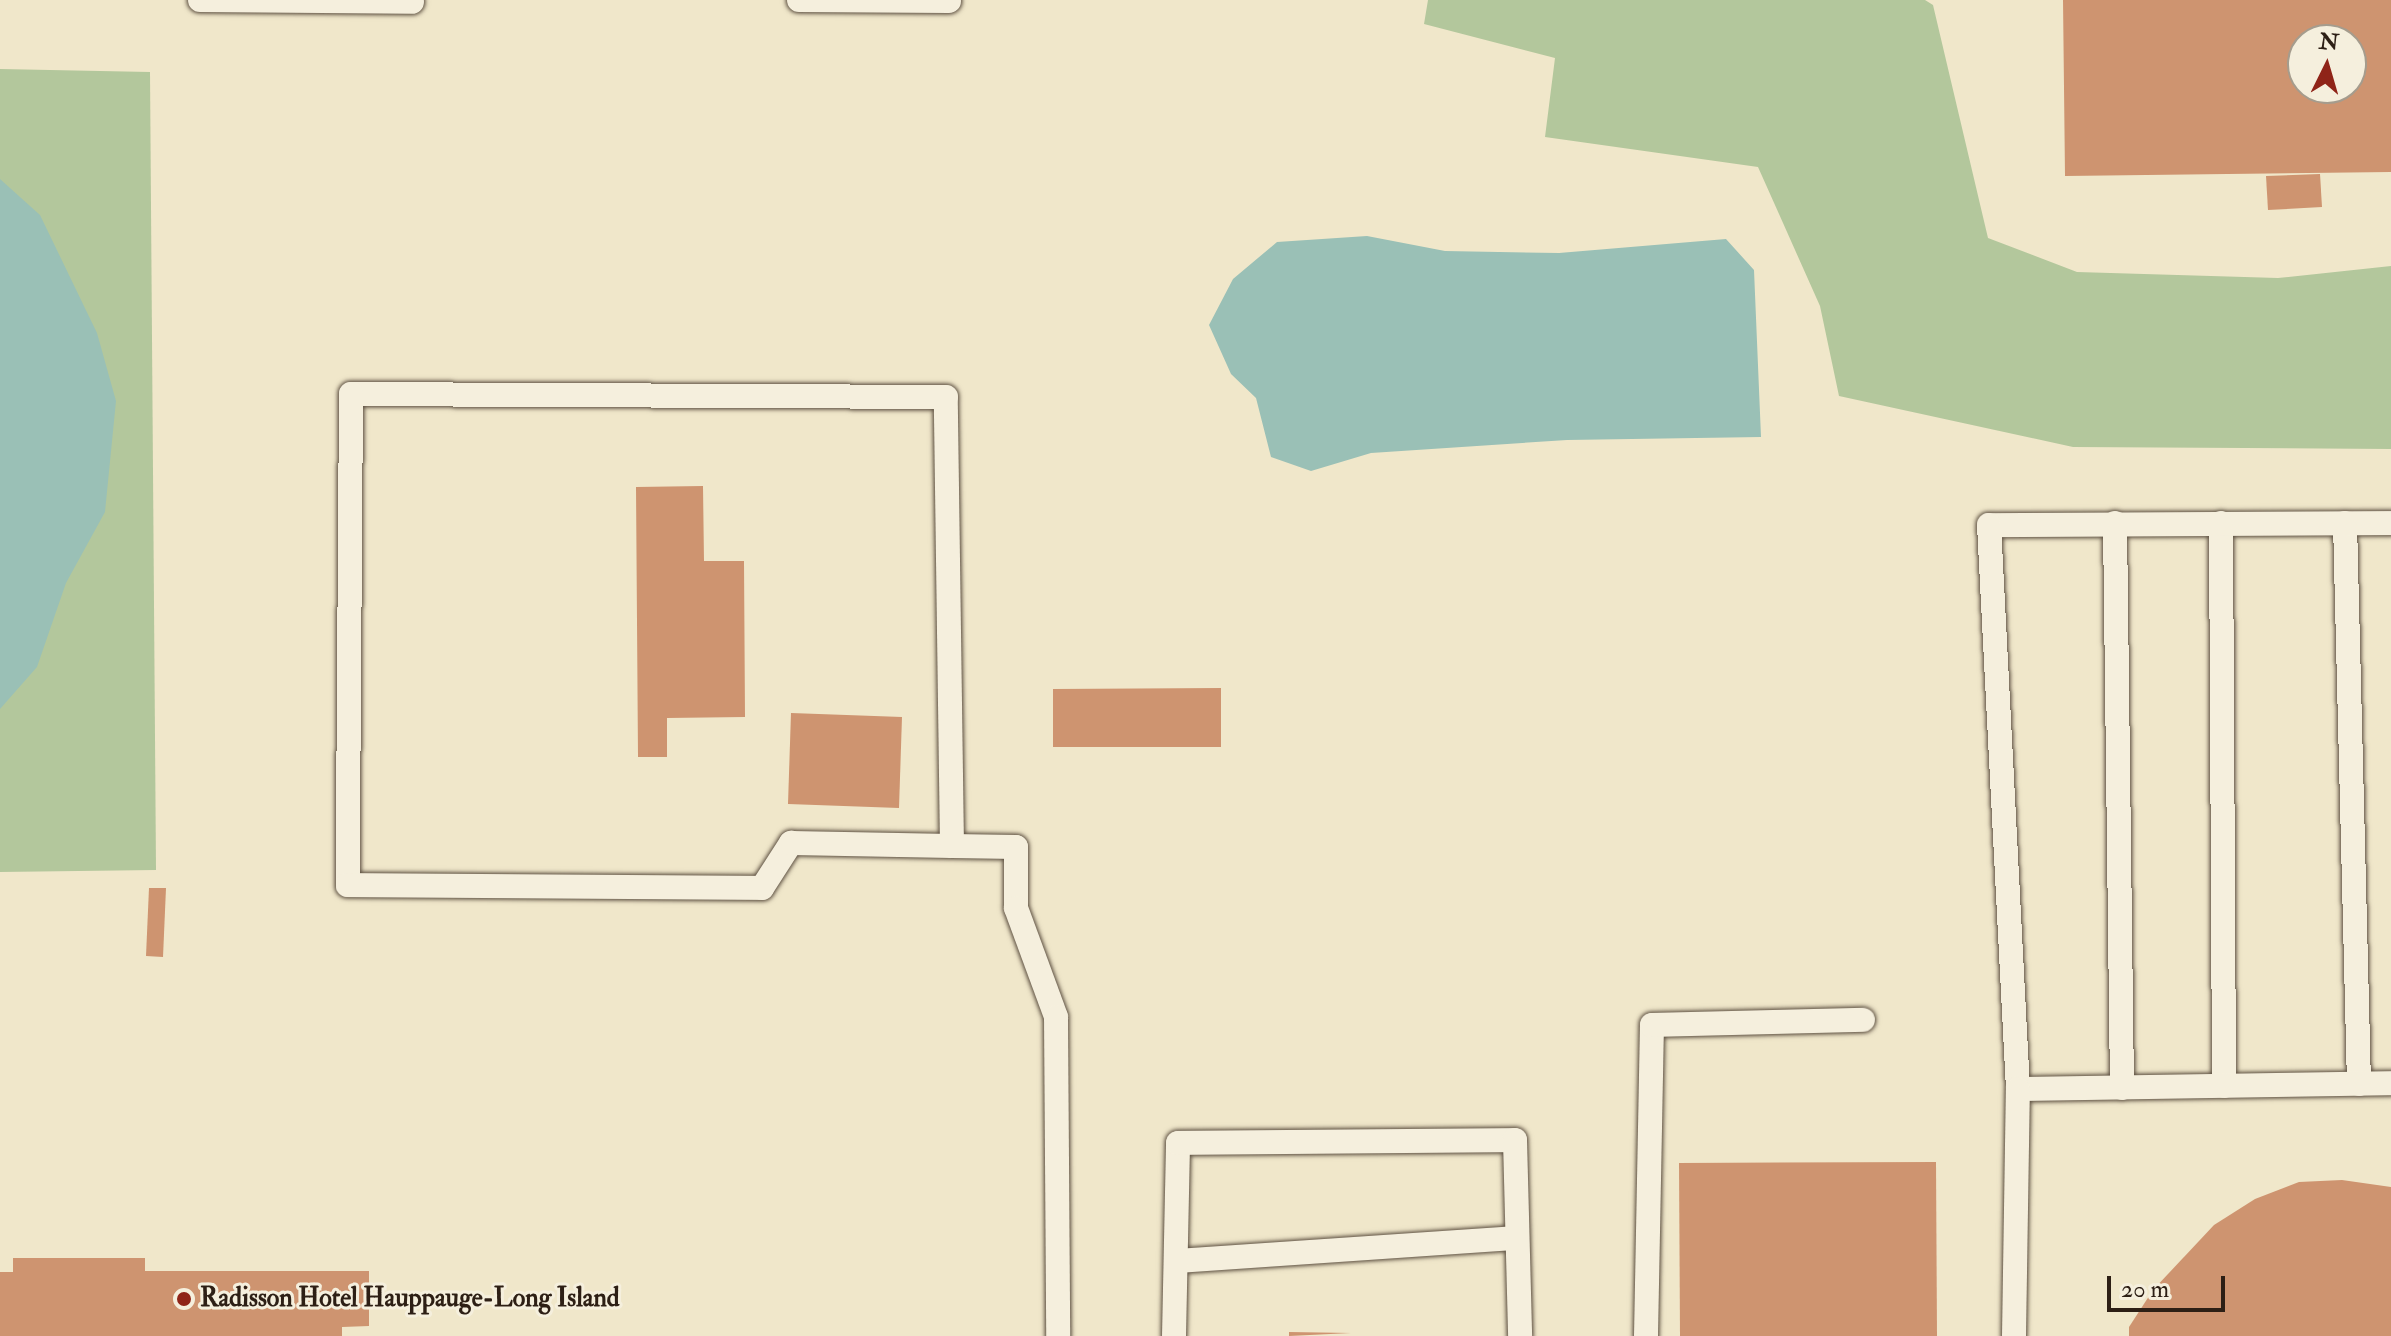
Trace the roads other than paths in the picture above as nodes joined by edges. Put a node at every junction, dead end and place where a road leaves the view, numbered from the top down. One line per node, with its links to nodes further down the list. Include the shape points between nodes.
1 (200, 0): 4 (lane)
2 (799, 0): 3 (lane)
3 (949, 1)
4 (412, 2)
5 (2115, 523): 6 (lane); 14 (lane); 15 (lane, via 1989,525)
6 (2221, 523): 7 (lane); 13 (lane)
7 (2345, 523): 8 (lane); 12 (lane)
8 (2391, 523)
9 (952, 846): 9 (lane, via 946,397 351,394 348,885 762,888 791,843); 18 (lane, via 1016,847 1016,908 1056,1017)
10 (1863, 1020): 21 (lane, via 1652,1025)
11 (2391, 1083): 12 (lane)
12 (2359, 1084): 13 (lane)
13 (2224, 1086): 14 (lane)
14 (2122, 1088): 15 (lane)
15 (2018, 1089): 22 (lane)
16 (1516, 1238): 17 (lane); 17 (lane, via 1515,1140 1178,1143); 20 (lane)
17 (1178, 1261): 19 (lane)
18 (1058, 1336)
19 (1174, 1336)
20 (1520, 1336)
21 (1646, 1336)
22 (2014, 1336)

